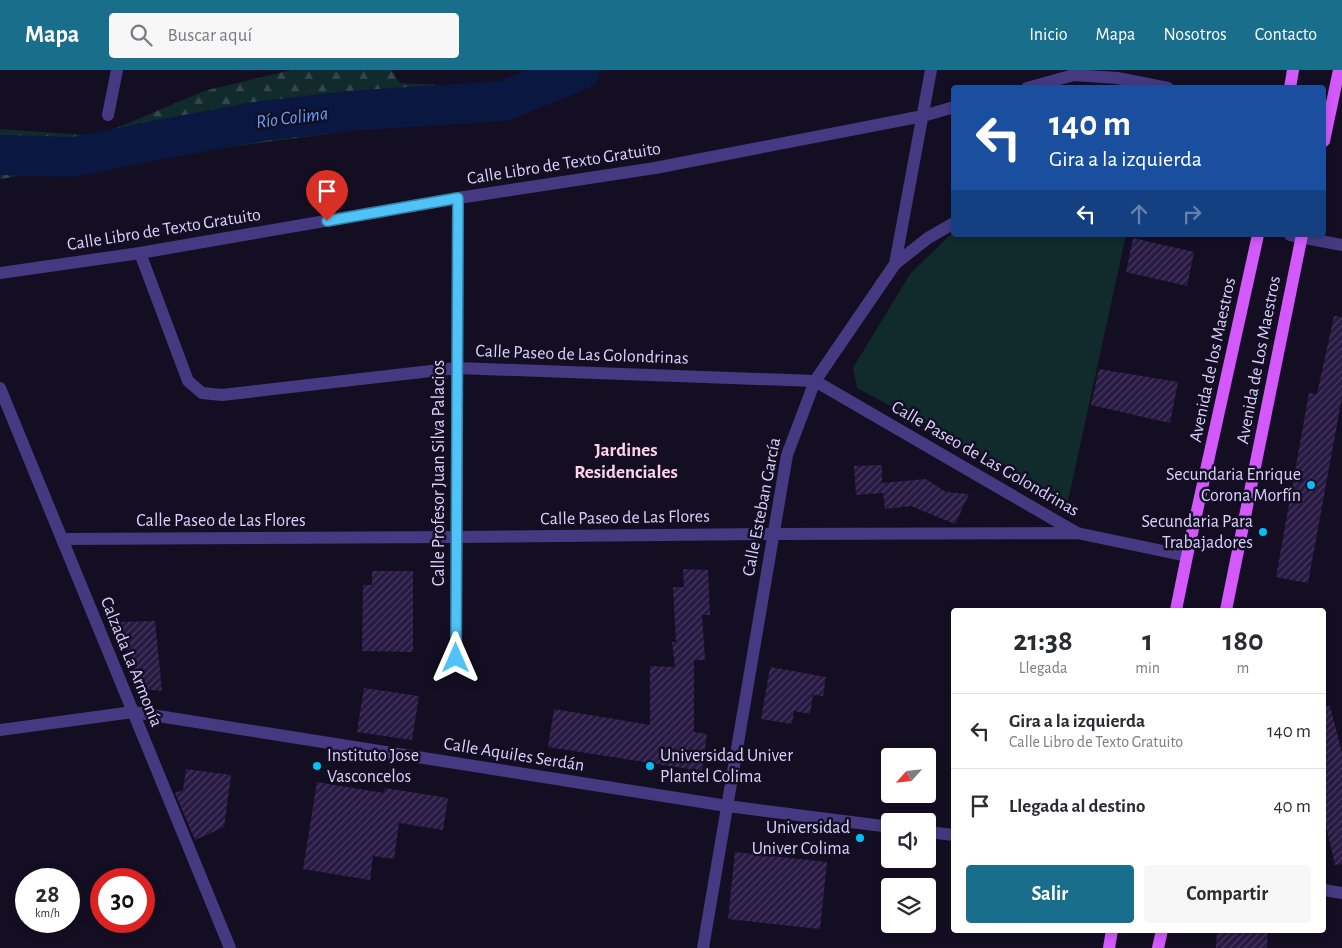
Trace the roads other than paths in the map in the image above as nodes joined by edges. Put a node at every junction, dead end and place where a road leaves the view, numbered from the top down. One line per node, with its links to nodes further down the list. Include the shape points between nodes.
1 (117, 70): 10 (street)
2 (931, 70): 11 (street, Calle Esteban García)
3 (1293, 70): 7 (main road)
4 (1339, 70): 9 (main road)
5 (1038, 85): 6 (street, via 1074,75)
6 (1153, 85)
7 (1290, 85)
8 (951, 108): 11 (street, Calle Libro de Texto Gratuito)
9 (1326, 114)
10 (108, 115)
11 (923, 116): 12 (street, Calle Libro de Texto Gratuito, via 655,168); 19 (street, Calle Esteban García)
12 (458, 198): 18 (street, Calle Libro de Texto Gratuito); 21 (street, Calle Profesor Juan Silva Palacios)
13 (951, 225): 19 (street)
14 (1258, 237): 28 (main road, Avenida de los Maestros)
15 (1298, 237): 30 (main road, Avenida de Los Maestros)
16 (1303, 237): 17 (street)
17 (1342, 245)
18 (140, 253): 20 (street, Calle Libro de Texto Gratuito); 21 (street, Calle Paseo de Las Golondrinas, via 188,381 202,393 222,395)
19 (895, 264): 22 (street, Calle Esteban García)
20 (0, 273)
21 (457, 368): 22 (street, Calle Paseo de Las Golondrinas); 26 (street, Calle Profesor Juan Silva Palacios)
22 (815, 381): 24 (street, Calle Paseo de Las Golondrinas); 25 (street, Calle Esteban García, via 787,455)
23 (0, 388): 27 (street, Calzada La Armonía)
24 (1077, 533): 25 (street, Calle Paseo de Las Flores); 28 (street, Calle Paseo de Las Flores)
25 (773, 534): 26 (street, Calle Paseo de Las Flores); 34 (street, Calle Esteban García)
26 (456, 537): 27 (street, Calle Paseo de Las Flores); 31 (street, Calle Profesor Juan Silva Palacios)
27 (62, 539): 32 (street, Calzada La Armonía)
28 (1187, 556): 29 (main road, Avenida de los Maestros)
29 (1176, 608)
30 (1226, 608)
31 (456, 658)
32 (133, 712): 33 (street, Calle Aquiles Serdán); 34 (street, Calle Aquiles Serdán); 42 (street, Calzada La Armonía)
33 (0, 730)
34 (727, 806): 35 (street, Calle Aquiles Serdán); 43 (street, Calle Esteban García)
35 (881, 826)
36 (936, 833): 37 (street)
37 (951, 835)
38 (1326, 890): 39 (street)
39 (1342, 893)
40 (1111, 933): 44 (main road)
41 (1161, 933): 45 (main road)
42 (230, 948)
43 (702, 948)
44 (1108, 948)
45 (1158, 948)

